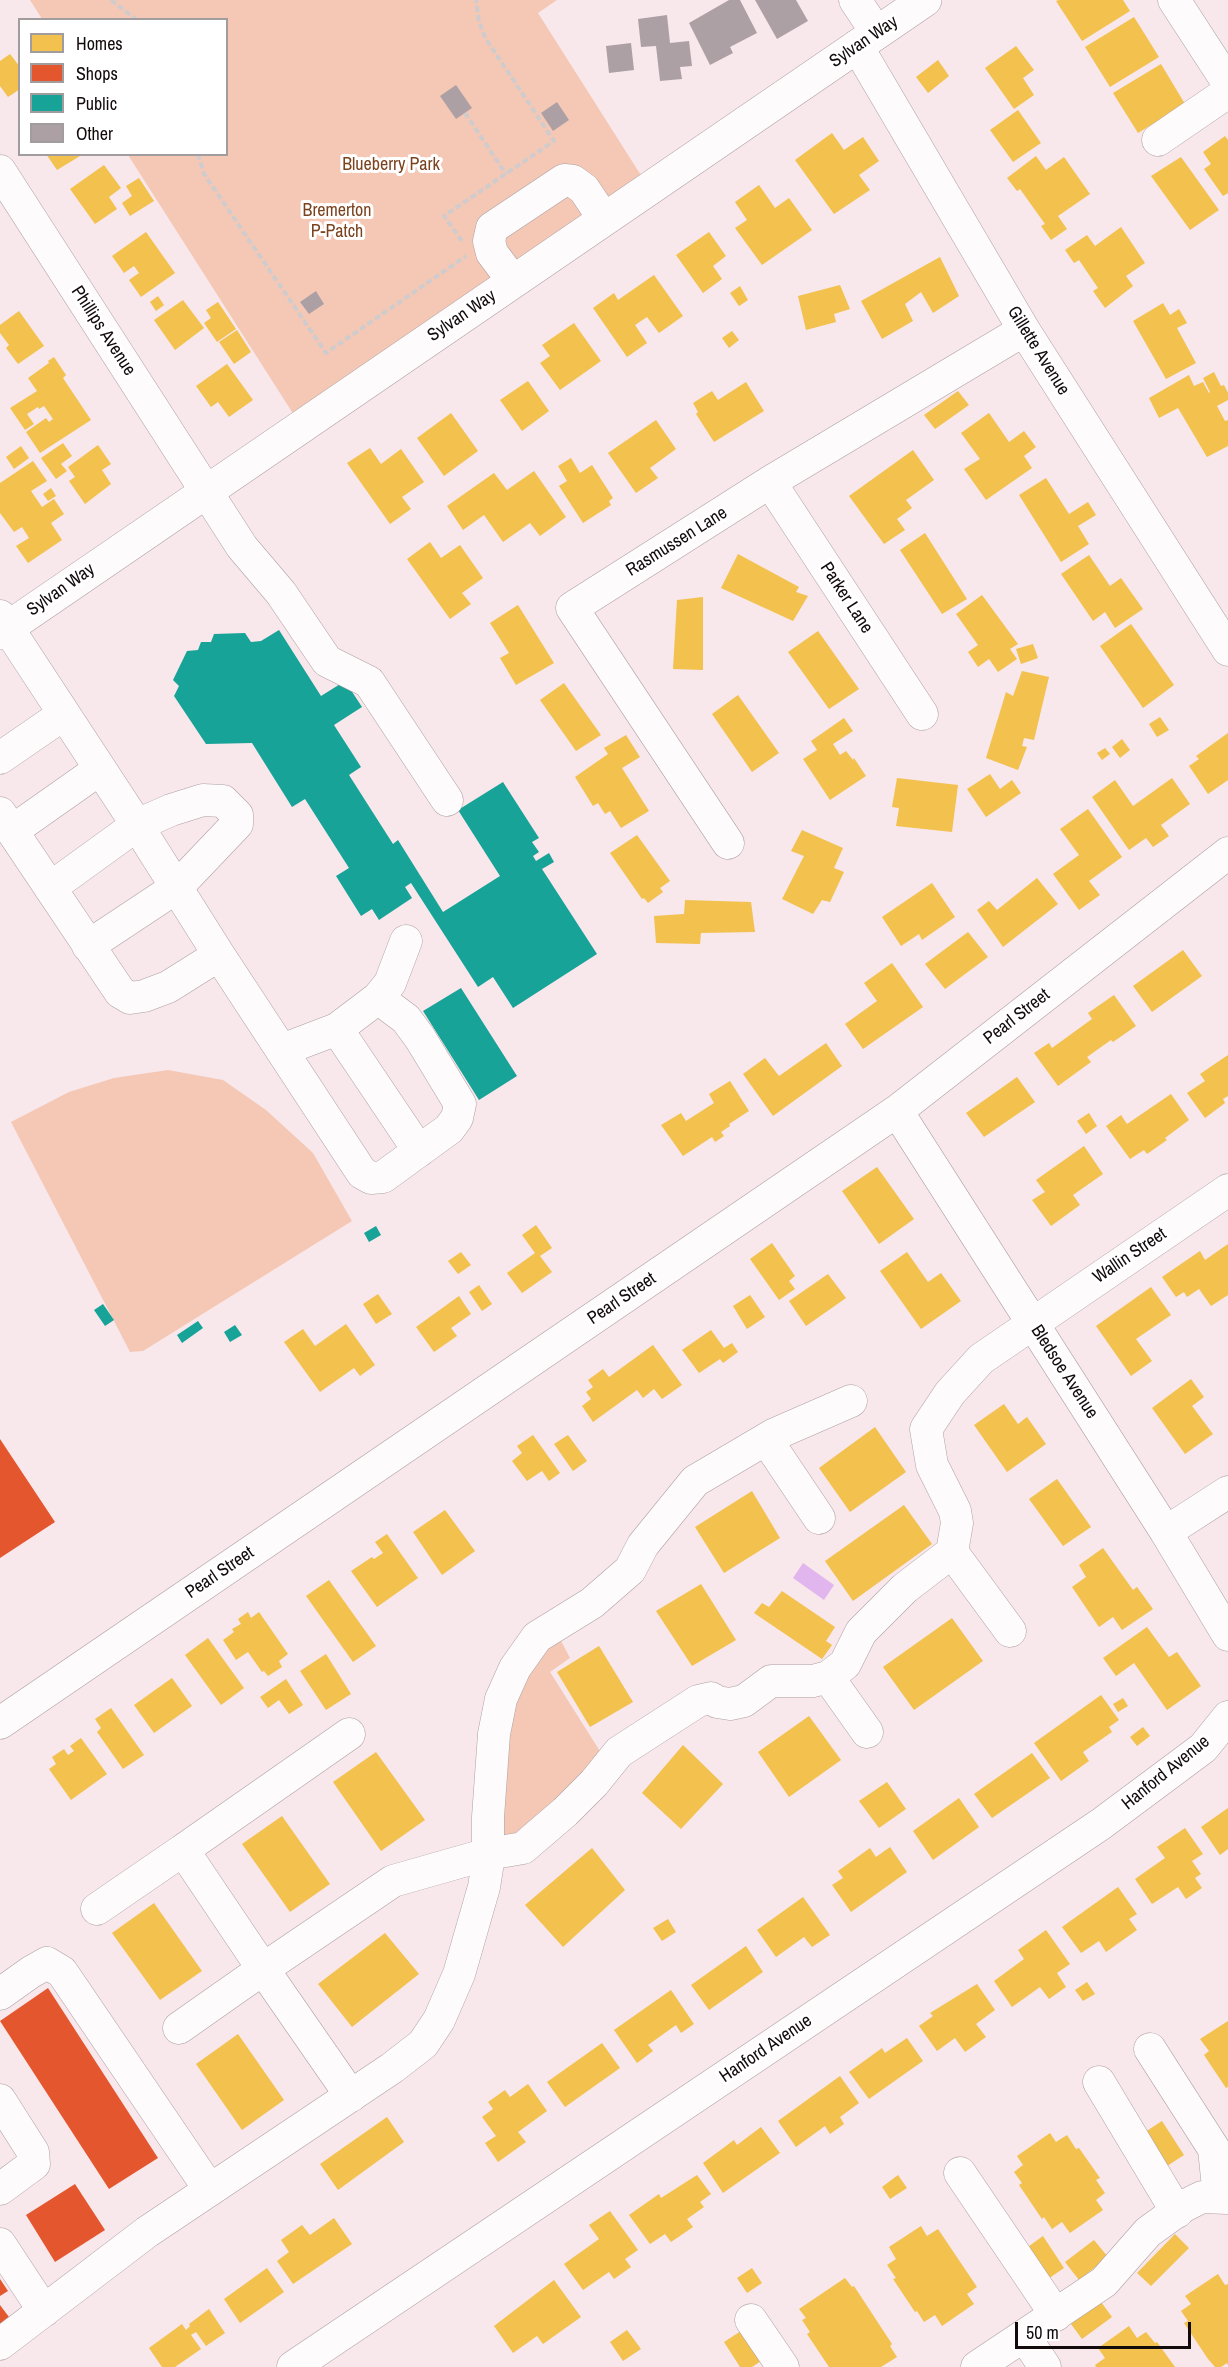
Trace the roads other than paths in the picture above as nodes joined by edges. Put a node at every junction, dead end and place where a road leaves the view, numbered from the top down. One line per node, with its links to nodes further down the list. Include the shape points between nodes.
1 (855, 0): 4 (street, Gillette Avenue)
2 (925, 0): 4 (main road, Sylvan Way)
3 (1174, 0): 5 (street)
4 (867, 39): 9 (main road, Sylvan Way); 11 (street, Gillette Avenue)
5 (1228, 83)
6 (1228, 92): 7 (street)
7 (1158, 140)
8 (0, 171): 13 (street, Phillips Avenue)
9 (604, 219): 10 (main road, Sylvan Way); 10 (street, via 584,189 564,180 492,228 492,253)
10 (513, 281): 13 (main road, Sylvan Way)
11 (1024, 330): 12 (street, Rasmussen Lane); 15 (street, Gillette Avenue)
12 (770, 482): 17 (street, Parker Lane); 23 (street, Rasmussen Lane, via 572,608)
13 (207, 490): 14 (main road, Sylvan Way); 20 (street, Phillips Avenue, via 242,547 281,593 327,661 369,682)
14 (3, 625): 16 (street)
15 (1228, 650)
16 (64, 714): 18 (street); 19 (street)
17 (922, 714)
18 (0, 758)
19 (100, 769): 21 (street); 22 (street)
20 (447, 800)
21 (6, 822): 26 (street)
22 (137, 825): 25 (street); 25 (street, via 203,800 223,801 237,816 237,824); 26 (street)
23 (728, 843)
24 (1228, 853): 33 (street, Pearl Street)
25 (177, 887): 28 (street); 29 (street)
26 (50, 888): 28 (street)
27 (406, 941): 30 (street, via 390,983)
28 (88, 946): 29 (street, via 120,992 130,999 168,987)
29 (219, 955): 32 (street)
30 (378, 998): 31 (street); 34 (street, via 406,1019 460,1104 458,1118 449,1129)
31 (337, 1029): 32 (street); 34 (street)
32 (282, 1050): 34 (street, via 362,1173 371,1178 383,1177)
33 (897, 1111): 36 (street, Bledsoe Avenue); 47 (street, Pearl Street)
34 (419, 1151)
35 (1228, 1190): 36 (street, Wallin Street)
36 (1033, 1323): 41 (street, Bledsoe Avenue); 42 (street, Wallin Street, via 981,1359 950,1393 926,1429 932,1465 955,1511)
37 (851, 1401): 38 (street)
38 (766, 1439): 40 (street); 51 (street, via 695,1480 643,1545 630,1570 592,1603 537,1637 515,1668 501,1699 494,1734)
39 (1228, 1492): 41 (street)
40 (819, 1518)
41 (1166, 1532): 44 (street, Bledsoe Avenue)
42 (952, 1552): 43 (street); 45 (street, via 905,1588 868,1624 845,1664)
43 (1010, 1631)
44 (1228, 1635)
45 (828, 1677): 48 (street); 51 (street, via 771,1682 744,1701 730,1704 711,1698 698,1701 620,1752 594,1783 531,1843 515,1851)
46 (1228, 1717): 71 (street, Hanford Avenue, via 1203,1748 1101,1824)
47 (0, 1723)
48 (867, 1732)
49 (349, 1734): 50 (street)
50 (183, 1850): 52 (street); 53 (street)
51 (488, 1854): 53 (street, via 393,1881); 58 (street, via 484,1887 459,1974 439,2020 423,2044)
52 (97, 1909)
53 (263, 1970): 55 (street); 58 (street)
54 (0, 1994): 62 (street, via 47,1964 62,1972)
55 (179, 2028)
56 (1150, 2049): 63 (street, via 1214,2149)
57 (1099, 2082): 64 (street)
58 (351, 2096): 62 (street)
59 (0, 2101): 61 (street, via 33,2152 34,2164)
60 (960, 2173): 67 (street)
61 (0, 2189)
62 (210, 2190): 66 (street, via 147,2232)
63 (1224, 2198): 64 (street, via 1202,2197)
64 (1177, 2212): 67 (street, via 1148,2232 1104,2282)
65 (0, 2244): 66 (street)
66 (44, 2312): 70 (street)
67 (1056, 2315): 69 (street)
68 (751, 2320): 72 (street)
69 (1024, 2336): 73 (street); 74 (street)
70 (0, 2344)
71 (293, 2367)
72 (783, 2367)
73 (977, 2367)
74 (1045, 2367)

